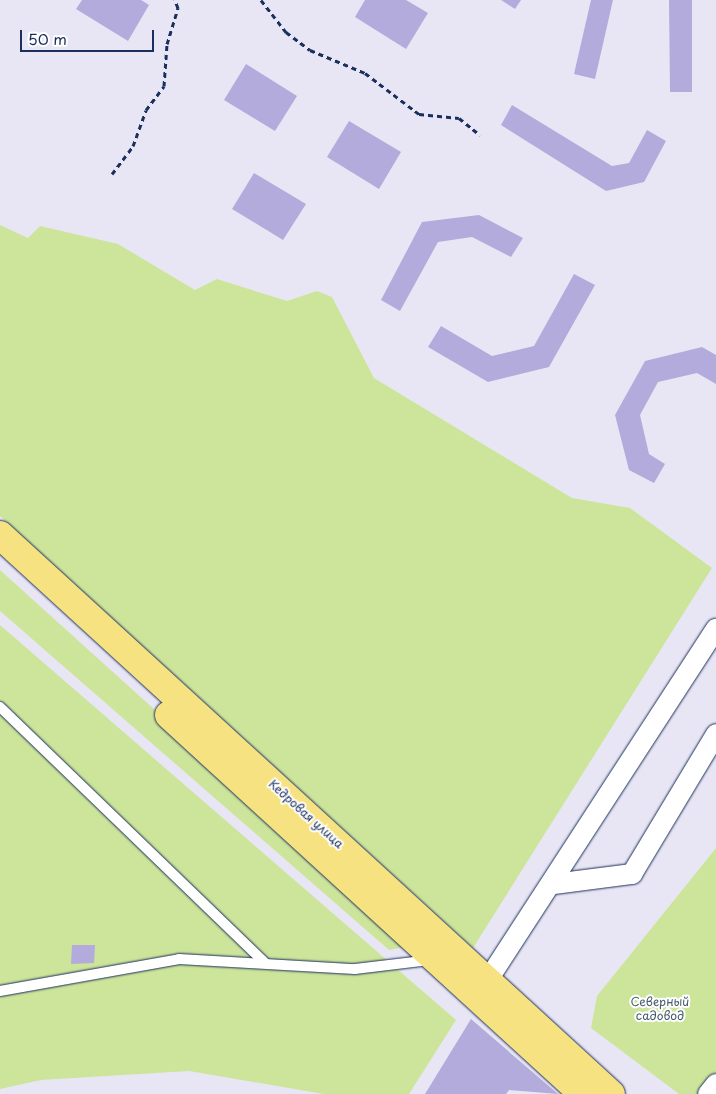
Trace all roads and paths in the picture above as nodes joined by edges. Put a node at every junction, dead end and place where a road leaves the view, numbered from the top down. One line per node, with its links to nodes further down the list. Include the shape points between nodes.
1 (175, 0): 4 (path, via 178,8 167,44 164,86 146,110 132,146)
2 (261, 0): 3 (path, via 286,32 310,50 365,73 419,114 460,118)
3 (480, 135)
4 (112, 174)
5 (0, 535): 13 (main road, Кедровая улица)
6 (0, 560): 11 (main road, Кедровая улица)
7 (716, 629): 10 (street)
8 (0, 707): 12 (lane)
9 (716, 734): 10 (street, via 632,874)
10 (554, 884): 13 (street)
11 (434, 960): 12 (lane, via 355,970); 13 (main road, Кедровая улица)
12 (265, 963): 14 (lane, via 179,959)
13 (482, 988): 16 (main road, Кедровая улица); 17 (main road, Кедровая улица)
14 (0, 991)
15 (716, 1084): 18 (street)
16 (583, 1094)
17 (611, 1094)
18 (708, 1094)

